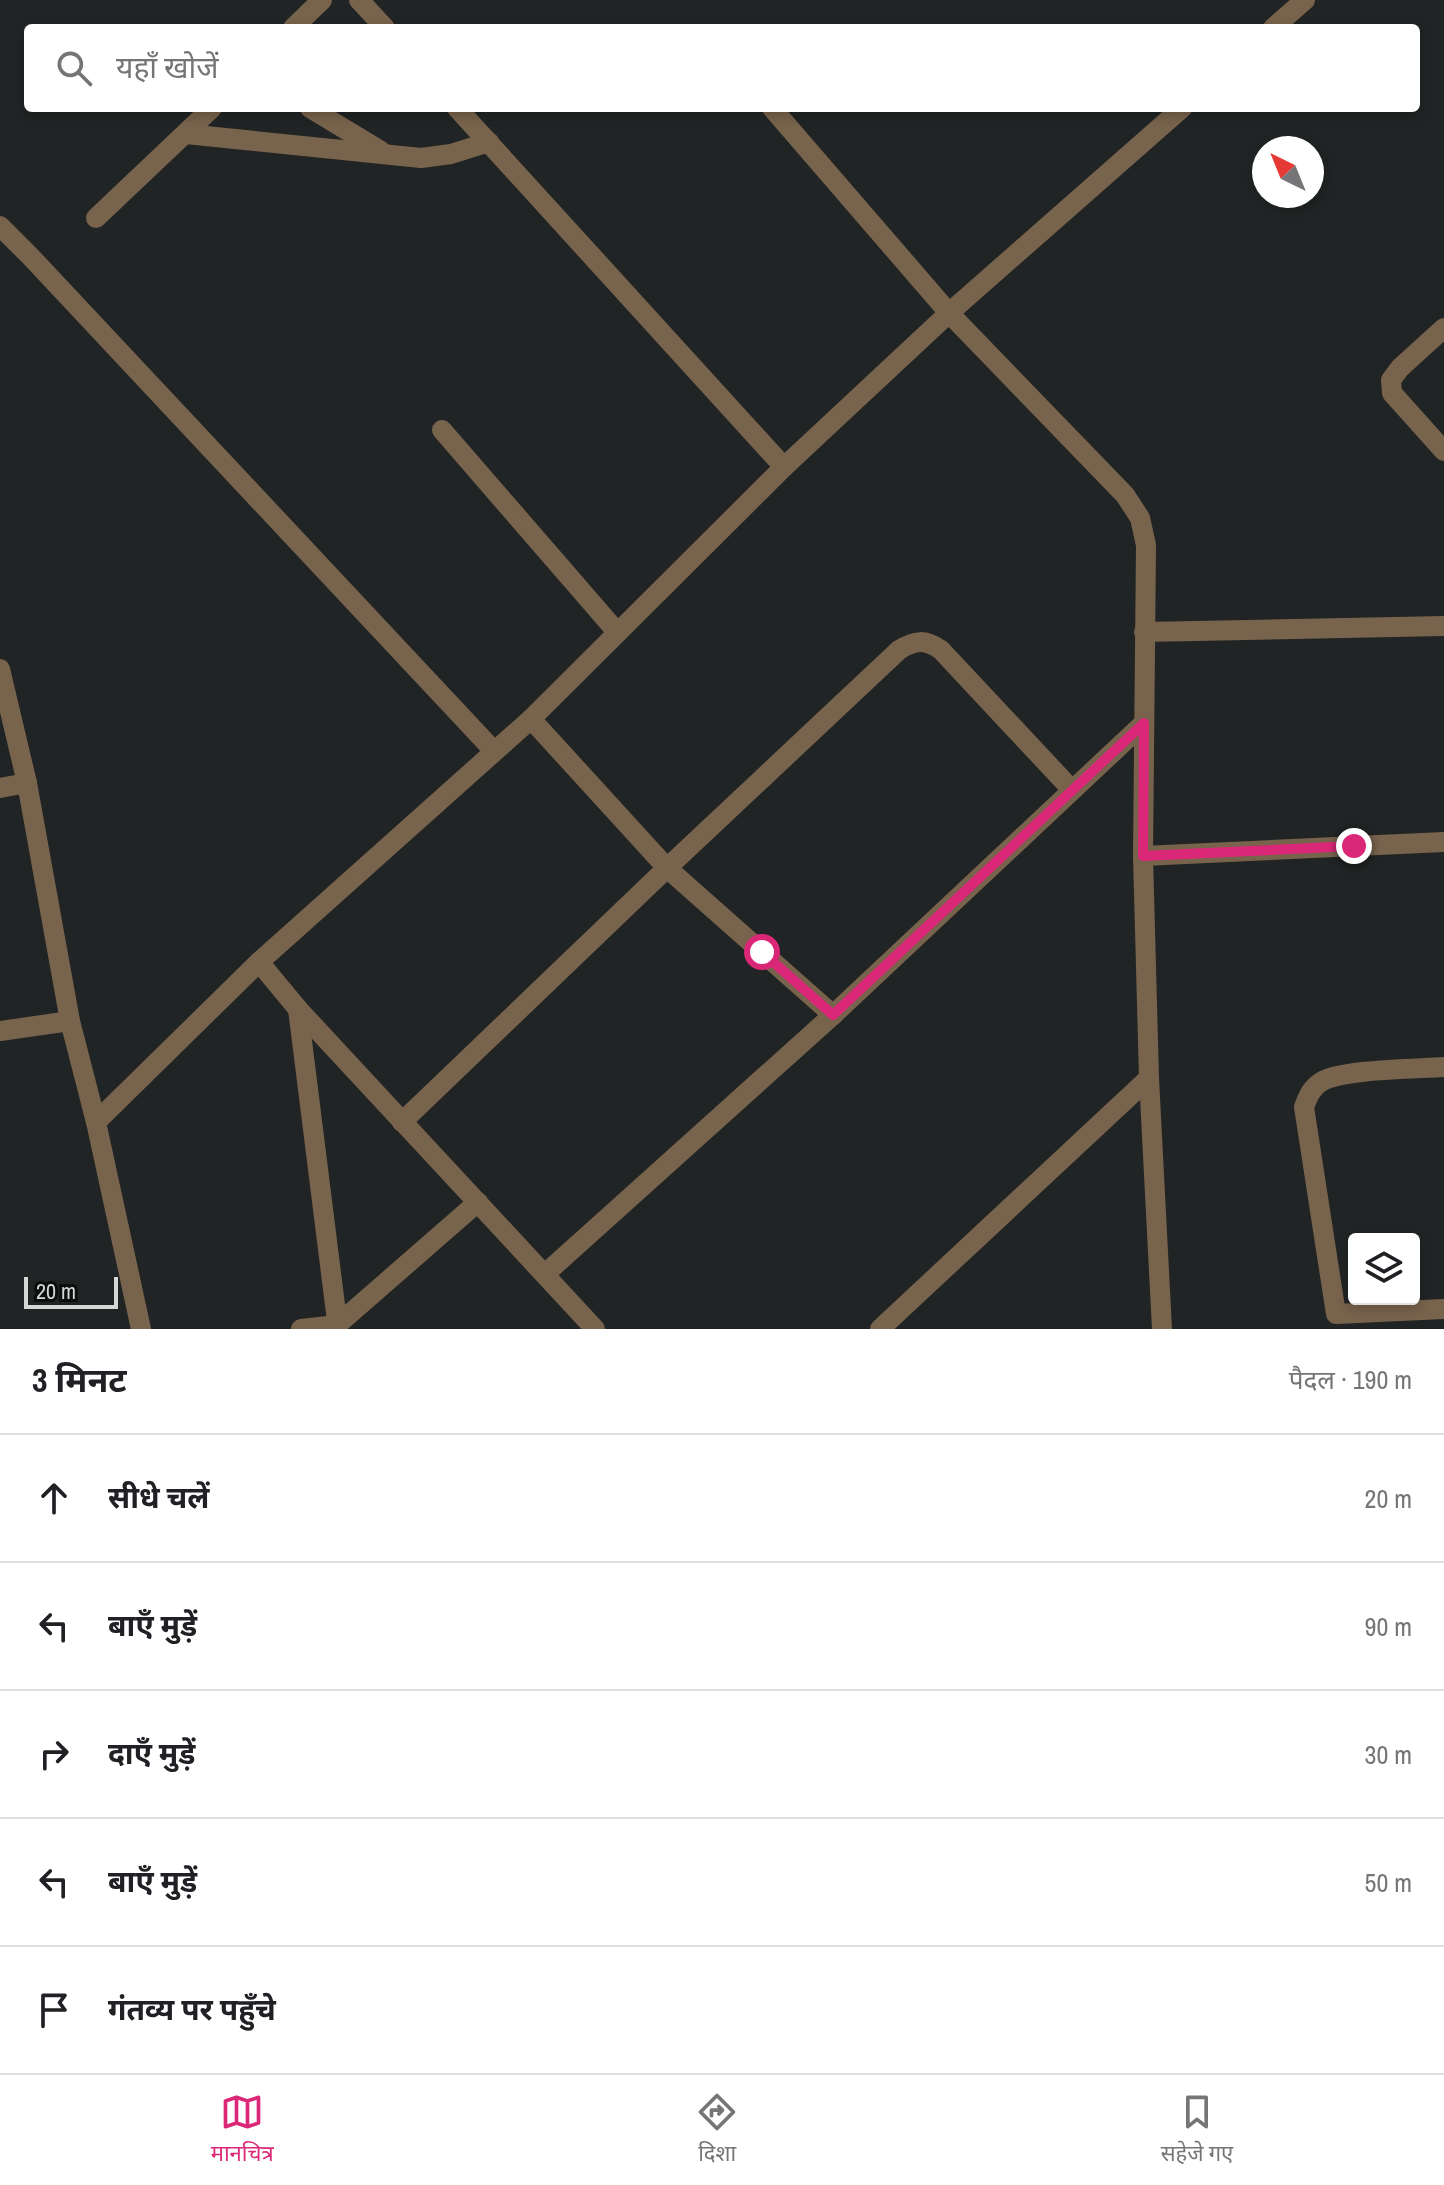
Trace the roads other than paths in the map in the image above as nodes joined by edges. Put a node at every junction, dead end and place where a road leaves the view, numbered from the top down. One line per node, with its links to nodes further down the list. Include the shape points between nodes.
1 (322, 0): 4 (street)
2 (359, 0): 5 (street)
3 (1305, 0): 6 (street)
4 (297, 24)
5 (381, 24)
6 (1278, 24)
7 (208, 112): 12 (street)
8 (316, 112): 14 (street)
9 (461, 112): 13 (street)
10 (775, 112): 17 (street)
11 (1177, 112): 17 (street)
12 (186, 134): 14 (street); 15 (street)
13 (489, 142): 14 (street, via 451,154); 21 (street)
14 (388, 156)
15 (96, 218)
16 (0, 226): 28 (street)
17 (949, 313): 21 (street); 24 (street, via 1125,495 1140,518 1146,545)
18 (1444, 328): 20 (street, via 1391,380 1392,393)
19 (442, 430): 23 (street)
20 (1444, 451)
21 (784, 467): 23 (street)
22 (1444, 626): 24 (street)
23 (617, 632): 26 (street)
24 (1144, 632): 27 (street)
25 (0, 669): 29 (street)
26 (531, 719): 28 (street); 34 (street)
27 (1144, 723): 31 (street); 33 (street)
28 (494, 751): 35 (street)
29 (27, 783): 30 (street); 38 (street)
30 (0, 788)
31 (1072, 790): 34 (street, via 941,650 914,641); 37 (street)
32 (1444, 842): 33 (street)
33 (1143, 856): 41 (street)
34 (667, 868): 37 (street); 43 (street)
35 (259, 962): 36 (street); 42 (street)
36 (298, 1009): 43 (street); 48 (street)
37 (833, 1015): 45 (street)
38 (70, 1021): 39 (street); 42 (street)
39 (0, 1031)
40 (1444, 1067): 47 (street, via 1337,1074 1310,1092 1304,1107)
41 (1149, 1078): 52 (street); 53 (street)
42 (96, 1122): 49 (street)
43 (402, 1122): 44 (street)
44 (478, 1202): 45 (street); 48 (street)
45 (545, 1274): 51 (street)
46 (1444, 1309): 47 (street)
47 (1336, 1322)
48 (338, 1327): 50 (street)
49 (141, 1329)
50 (301, 1329)
51 (595, 1329)
52 (880, 1329)
53 (1162, 1329)

